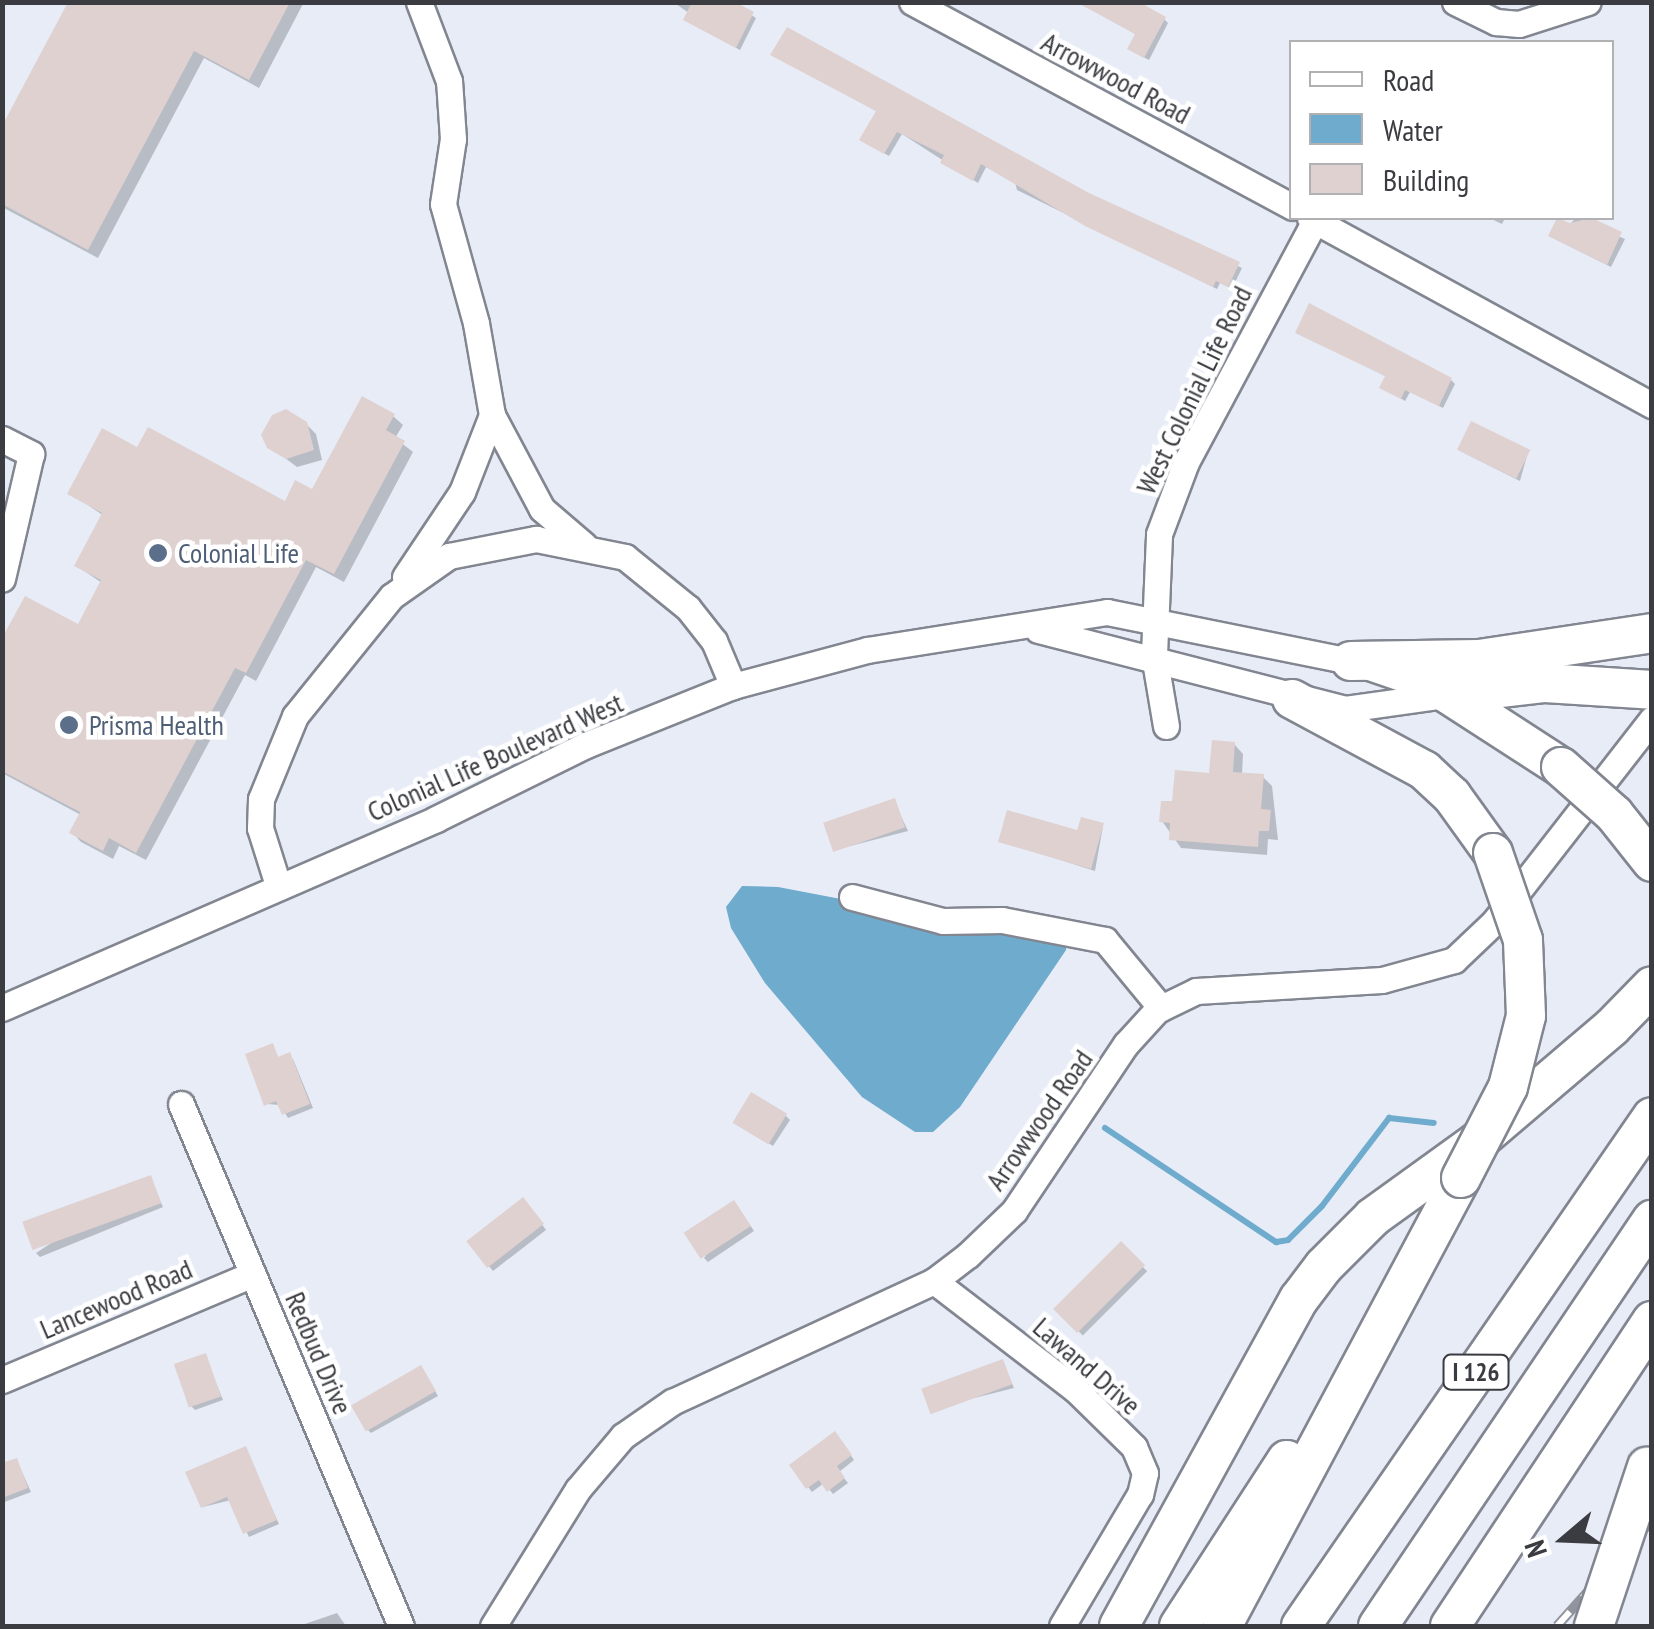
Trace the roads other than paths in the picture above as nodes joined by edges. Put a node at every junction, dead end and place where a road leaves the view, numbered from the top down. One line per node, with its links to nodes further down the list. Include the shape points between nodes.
1 (419, 2): 9 (street, via 449,82 453,139 444,204)
2 (912, 2): 5 (street, Arrowwood Road)
3 (1455, 2): 4 (street, via 1496,22 1519,24)
4 (1588, 2)
5 (1289, 206)
6 (1312, 220): 14 (street, West Colonial Life Road, via 1186,462 1159,534)
7 (1315, 220): 8 (street)
8 (1652, 404)
9 (492, 415): 11 (street, via 542,509); 13 (street, via 462,492)
10 (2, 439): 12 (street, via 31,454)
11 (584, 546): 13 (street, via 536,539 488,546 417,573); 19 (street, via 625,557 688,608 714,642)
12 (2, 580)
13 (392, 596): 26 (street, via 324,672 271,762 260,828)
14 (1155, 620): 15 (street, Colonial Life Boulevard West, via 1107,612); 17 (street, West Colonial Life Road); 18 (street, Colonial Life Boulevard West)
15 (1033, 629): 17 (street, Colonial Life Boulevard West); 19 (street, Colonial Life Boulevard West, via 866,650)
16 (1652, 633): 18 (highway, via 1431,663)
17 (1154, 655): 22 (street, Colonial Life Boulevard West); 24 (street, West Colonial Life Road)
18 (1351, 661): 21 (street, Colonial Life Boulevard West)
19 (733, 686): 26 (street, Colonial Life Boulevard West)
20 (1652, 690): 21 (highway, via 1518,684)
21 (1448, 694): 22 (street, Colonial Life Boulevard West, via 1376,708); 25 (highway, bridge, via 1561,767 1614,814)
22 (1292, 699): 34 (highway, bridge, via 1424,770 1494,853 1523,940 1526,1016 1508,1086)
23 (1652, 719): 30 (street, Arrowwood Road, via 1494,922 1454,960 1382,980 1196,991)
24 (1166, 726)
25 (1652, 862)
26 (278, 885): 29 (street, Colonial Life Boulevard West)
27 (852, 898): 30 (street, via 943,920 1002,920 1104,940)
28 (1652, 986): 43 (highway, via 1477,1142 1373,1217 1324,1266 1299,1298)
29 (2, 1008)
30 (1161, 1008): 36 (street, Arrowwood Road, via 1126,1044 1014,1211)
31 (181, 1104): 35 (street, Redbud Drive)
32 (1652, 1117): 46 (highway, I 126)
33 (1652, 1220): 47 (highway, I 126)
34 (1429, 1240): 44 (highway); 45 (highway)
35 (253, 1274): 38 (street, Lancewood Road); 40 (street, Redbud Drive)
36 (934, 1281): 41 (street, Arrowwood Road, via 672,1402 623,1436 578,1489); 42 (street, Lawand Drive, via 1075,1389 1134,1448 1145,1473 1140,1494)
37 (1652, 1321): 48 (highway)
38 (2, 1380)
39 (1650, 1456): 49 (highway, bridge)
40 (401, 1626)
41 (493, 1626)
42 (1062, 1626)
43 (1119, 1626)
44 (1179, 1626)
45 (1222, 1626)
46 (1301, 1626)
47 (1378, 1626)
48 (1450, 1626)
49 (1594, 1626)

